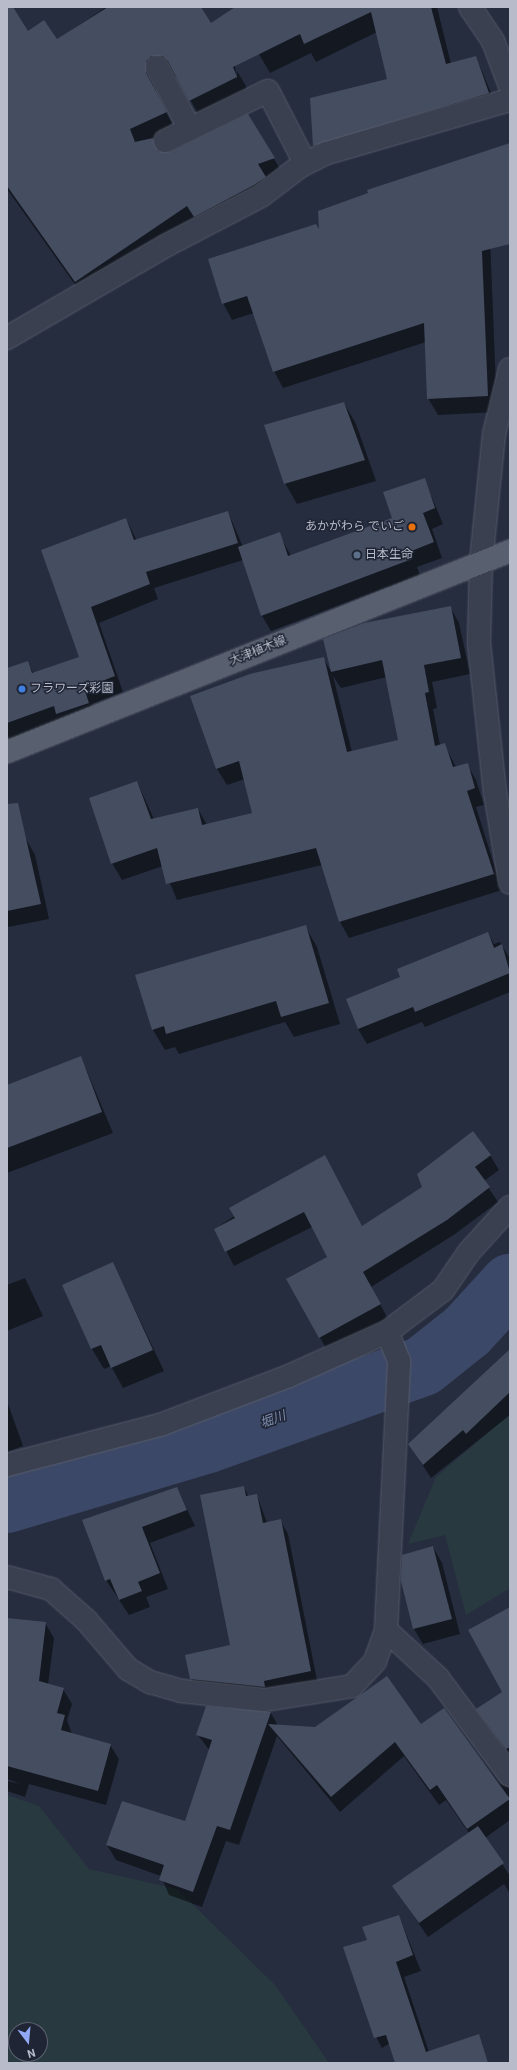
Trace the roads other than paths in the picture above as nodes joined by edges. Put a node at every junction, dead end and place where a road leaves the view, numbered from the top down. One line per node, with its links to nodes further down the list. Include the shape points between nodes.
1 (470, 7): 3 (street, via 493,41)
2 (157, 67): 5 (street)
3 (510, 86)
4 (510, 100): 7 (street, via 327,153)
5 (190, 129): 6 (street); 7 (street, via 268,91)
6 (165, 141)
7 (305, 164): 8 (street, via 261,196 166,245)
8 (7, 338)
9 (510, 369): 11 (street, via 494,434)
10 (510, 551): 11 (main road, 大津植木線)
11 (481, 561): 12 (main road, 大津植木線); 13 (street, via 480,643 495,792)
12 (7, 752)
13 (510, 883)
14 (510, 1207): 15 (street, via 469,1252 443,1290)
15 (387, 1332): 16 (street, via 289,1376 160,1425); 18 (street, via 399,1361)
16 (7, 1465)
17 (7, 1577): 18 (street, via 51,1589 86,1620 128,1669 150,1682 182,1691 265,1700 352,1686 375,1661)
18 (386, 1630): 19 (street, via 438,1678)
19 (510, 1775)

